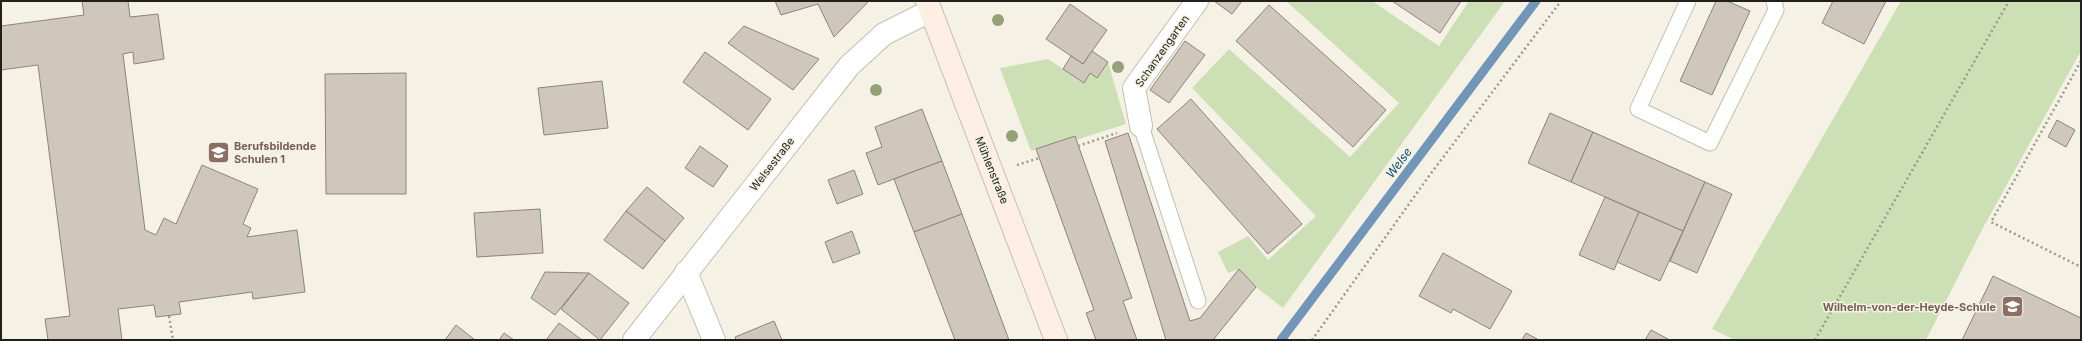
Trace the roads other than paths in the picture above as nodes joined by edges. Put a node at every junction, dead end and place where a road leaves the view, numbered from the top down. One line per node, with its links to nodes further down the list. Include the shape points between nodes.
1 (1197, 1): 5 (street, Schanzengarten, via 1134,88)
2 (1688, 1): 3 (lane, via 1638,109 1710,143 1776,10)
3 (1774, 1)
4 (928, 6): 6 (street, Welsestraße, via 884,34 849,66); 10 (main road, Mühlenstraße)
5 (1141, 126): 7 (lane)
6 (686, 272): 8 (street, Welsestraße); 9 (street)
7 (1198, 301)
8 (634, 340)
9 (714, 340)
10 (1056, 340)

